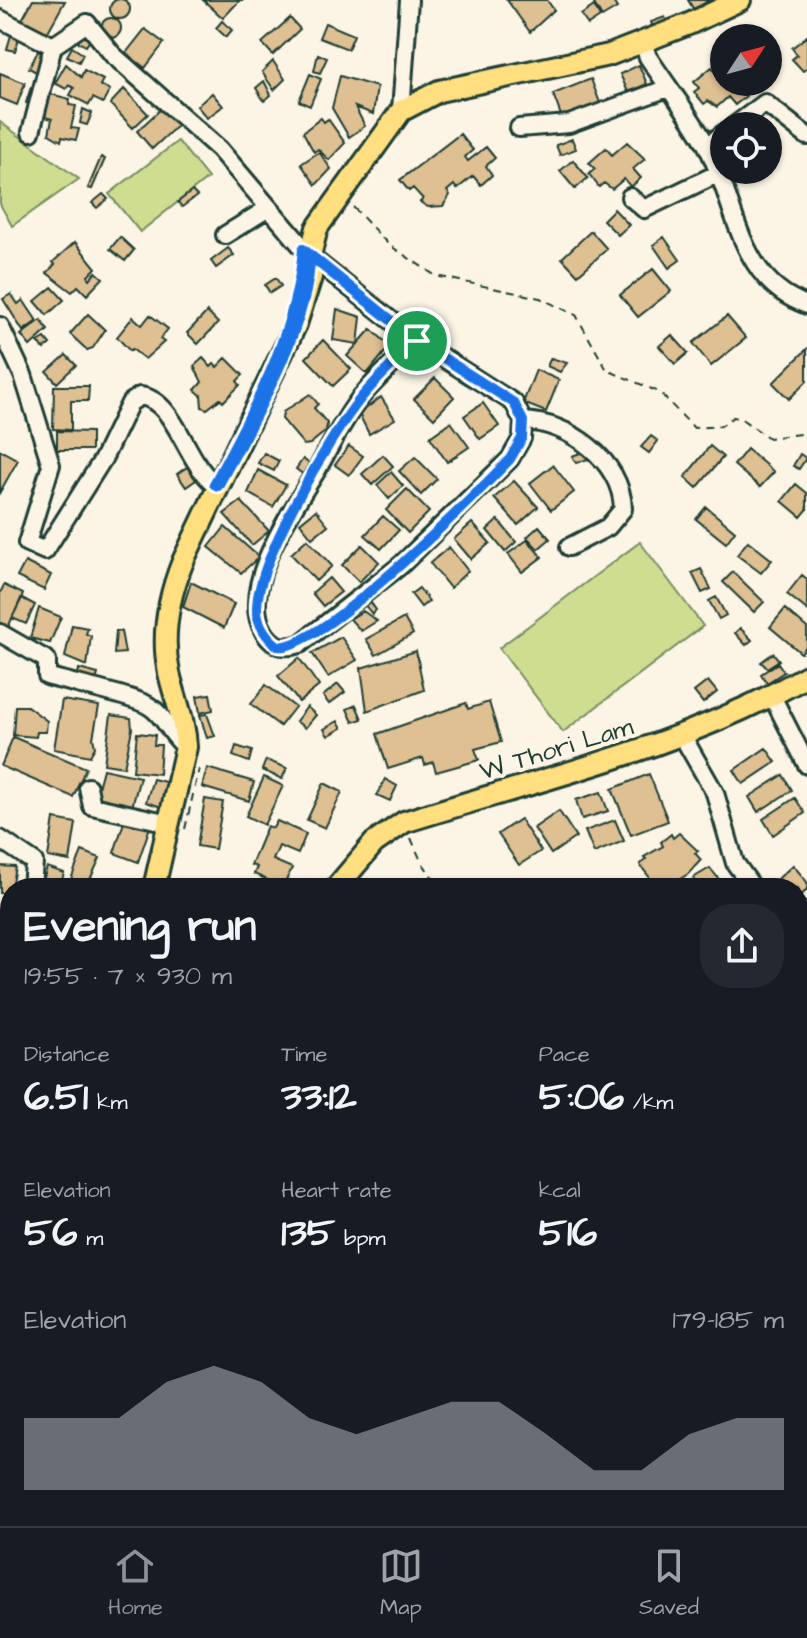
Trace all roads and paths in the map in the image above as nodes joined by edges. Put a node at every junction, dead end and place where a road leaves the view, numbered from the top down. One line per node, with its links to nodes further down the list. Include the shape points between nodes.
1 (409, 0): 9 (street)
2 (713, 0): 5 (street)
3 (740, 0): 5 (main road)
4 (0, 19): 7 (street)
5 (689, 24): 6 (main road)
6 (643, 43): 8 (street); 9 (main road, via 588,61 439,91)
7 (53, 46): 14 (street); 23 (street, via 82,24 93,27 113,55 219,149)
8 (668, 88): 13 (street, via 569,124); 17 (street)
9 (401, 111): 21 (main road)
10 (753, 112): 11 (street, via 765,103)
11 (776, 112)
12 (782, 116): 15 (street)
13 (519, 128)
14 (31, 132)
15 (807, 136)
16 (710, 144): 17 (street)
17 (707, 146): 18 (street)
18 (710, 154)
19 (710, 177): 22 (street, via 644,209)
20 (721, 184): 26 (street, via 737,231 759,270 778,289)
21 (341, 195): 25 (main road, via 317,228); 30 (path, via 389,245 436,276 540,298 576,315 607,370 659,392 694,428 721,426 733,417 769,438)
22 (630, 197)
23 (267, 209): 24 (street); 25 (street)
24 (225, 235)
25 (310, 256): 28 (street); 31 (main road, via 311,277 296,324)
26 (807, 305)
27 (0, 326): 31 (street, via 23,375 51,465 27,543 45,551 103,459 130,403 140,396 156,401 202,473)
28 (417, 341): 29 (street, via 514,403); 29 (street, via 343,422 277,538 265,567 257,613 263,630 278,646 300,644 401,565 510,459 522,438)
29 (523, 421): 32 (street, via 557,426 578,440 614,474 623,492 623,509 608,527)
30 (807, 433)
31 (218, 486): 37 (main road, via 176,578 168,618 168,671)
32 (569, 547)
33 (0, 633): 37 (street, via 47,660 47,676 148,704)
34 (807, 676): 35 (main road, W Thori Lam)
35 (772, 696): 36 (main road, W Thori Lam); 38 (street)
36 (683, 737): 40 (main road, W Thori Lam); 47 (street, via 715,793 735,863)
37 (186, 747): 41 (main road)
38 (807, 765)
39 (88, 787): 41 (street, via 92,806)
40 (404, 822): 45 (main road, W Thori Lam, via 374,843); 46 (path)
41 (169, 823): 44 (main road)
42 (0, 839): 43 (street, via 34,862)
43 (33, 878)
44 (156, 878)
45 (345, 878)
46 (433, 878)
47 (746, 878)

